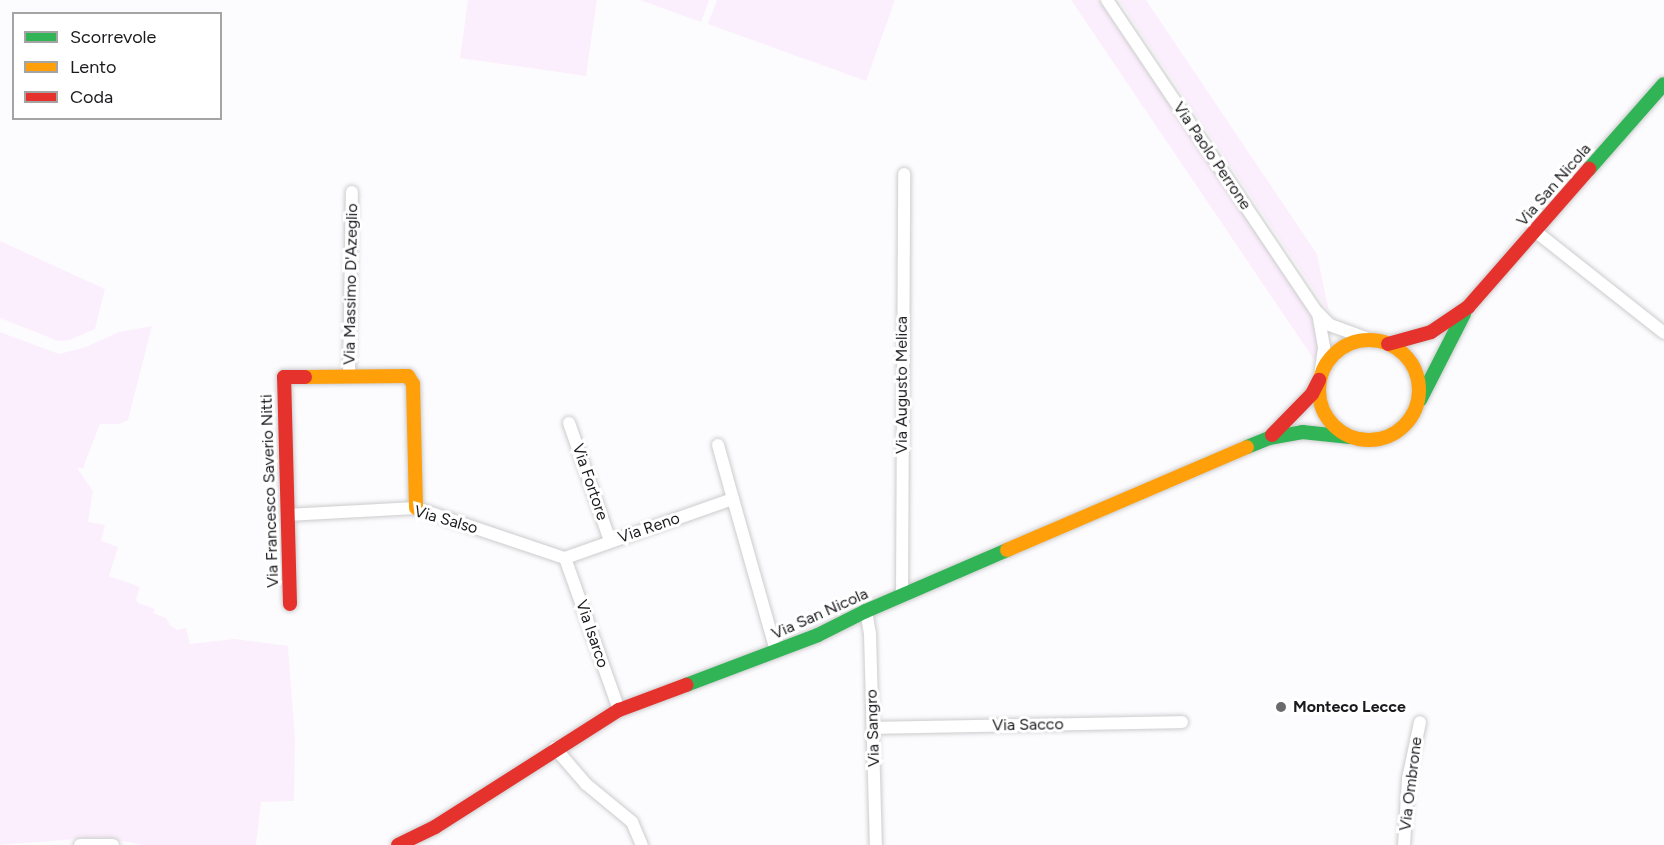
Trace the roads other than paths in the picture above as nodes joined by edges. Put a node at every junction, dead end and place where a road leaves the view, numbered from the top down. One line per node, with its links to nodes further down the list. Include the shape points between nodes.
1 (1107, 0): 7 (street, Via Paolo Perrone)
2 (1664, 84): 5 (street, Via San Nicola)
3 (904, 174): 23 (street, Via Augusto Melica)
4 (352, 192): 11 (street, Via Massimo D'Azeglio)
5 (1534, 231): 6 (street, Via San Nicola); 8 (street)
6 (1468, 307): 10 (street, Via San Nicola, via 1431,332); 13 (street, Via San Nicola)
7 (1317, 312): 9 (street, Via Paolo Perrone, via 1330,325); 12 (street, Via Paolo Perrone, via 1324,348)
8 (1664, 333)
9 (1371, 340): 10 (street, Via San Nicola); 12 (street, Via San Nicola, via 1351,343 1336,352)
10 (1388, 344): 13 (street, Via San Nicola, via 1407,358 1415,370 1419,383)
11 (349, 375): 19 (street, via 408,376 413,384); 20 (street, Via Francesco Saverio Nitti, via 284,377)
12 (1320, 378): 15 (street, via 1324,412 1335,427); 16 (street, Via San Nicola, via 1312,394)
13 (1417, 406): 15 (street, Via San Nicola, via 1401,429 1389,437)
14 (569, 423): 21 (street, Via Fortore)
15 (1350, 437): 16 (street, Via San Nicola, via 1302,432)
16 (1269, 438): 23 (street, Via San Nicola)
17 (718, 445): 18 (street)
18 (733, 499): 21 (street, Via Reno); 26 (street)
19 (416, 508): 20 (street, Via Salso); 22 (street, Via Salso)
20 (287, 515): 24 (street, Via Francesco Saverio Nitti)
21 (610, 542): 22 (street, Via Reno)
22 (565, 558): 27 (street, Via Isarco)
23 (902, 596): 25 (street, Via San Nicola)
24 (290, 604)
25 (866, 611): 26 (street, Via San Nicola); 30 (street, Via Sangro)
26 (776, 651): 27 (street, Via San Nicola)
27 (619, 710): 31 (street, Via San Nicola)
28 (1182, 722): 30 (street, Via Sacco)
29 (1420, 722): 37 (street, Via Ombrone, via 1408,779)
30 (874, 728): 36 (street, Via Sangro)
31 (555, 748): 34 (street, Via San Nicola, via 435,827); 35 (street, via 586,784 633,822)
32 (80, 845): 33 (street)
33 (113, 845)
34 (398, 845)
35 (642, 845)
36 (876, 845)
37 (1404, 845)

